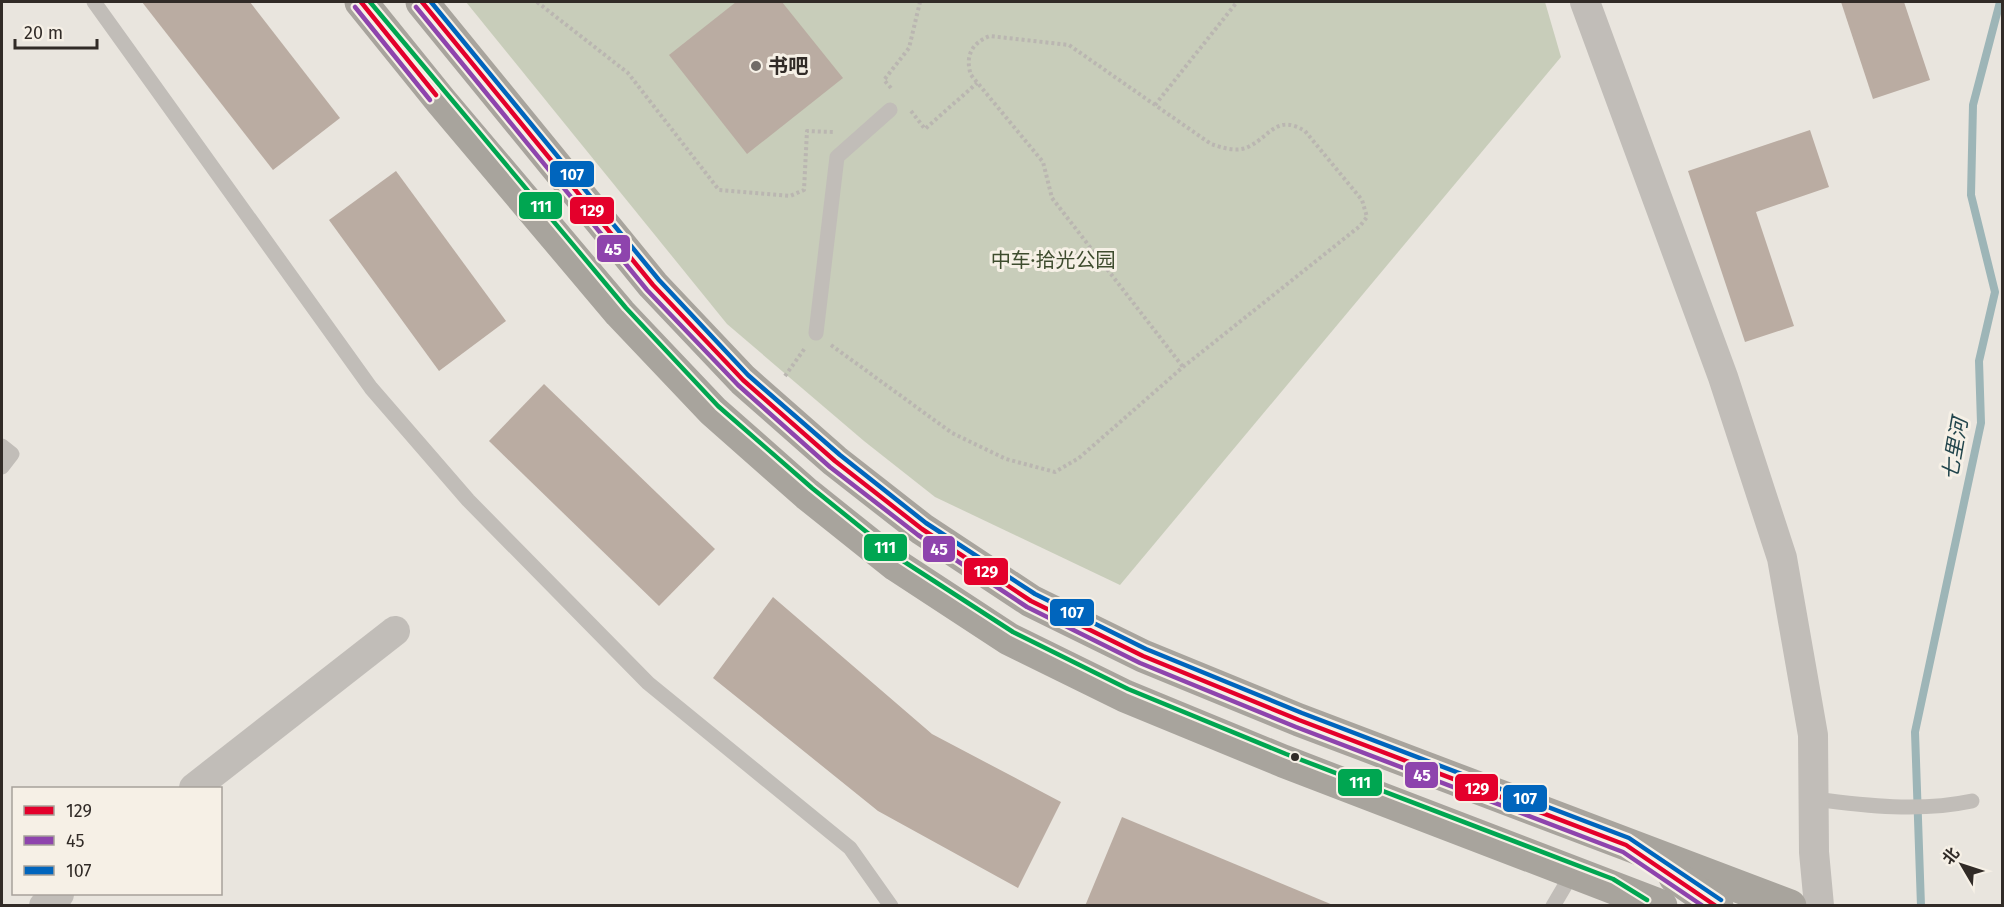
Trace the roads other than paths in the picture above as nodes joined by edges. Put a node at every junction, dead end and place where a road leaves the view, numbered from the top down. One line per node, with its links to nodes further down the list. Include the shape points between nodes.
1 (94, 2): 20 (lane, via 370,388 468,500 648,682 850,848)
2 (361, 2): 11 (highway, via 620,313 713,411 807,494 897,565)
3 (422, 2): 9 (highway, via 654,285 743,380 835,461 922,529)
4 (1585, 2): 13 (street, via 1723,377 1782,558 1813,735)
5 (890, 110): 6 (lane, via 837,158)
6 (816, 333)
7 (2, 446): 8 (lane, via 12,454)
8 (2, 467)
9 (1031, 601): 11 (highway); 15 (highway, via 1143,656 1289,716)
10 (395, 631): 12 (street)
11 (1009, 639): 16 (highway, via 1125,696)
12 (197, 787)
13 (1814, 800): 14 (lane, via 1871,807 1948,806); 26 (street)
14 (1972, 801)
15 (1626, 845): 17 (highway); 24 (highway); 25 (highway)
16 (1573, 872): 17 (highway); 21 (lane)
17 (1610, 886): 22 (highway); 23 (highway)
18 (58, 895): 19 (street)
19 (44, 906)
20 (891, 906)
21 (1553, 906)
22 (1643, 906)
23 (1661, 906)
24 (1717, 906)
25 (1790, 906)
26 (1819, 906)

